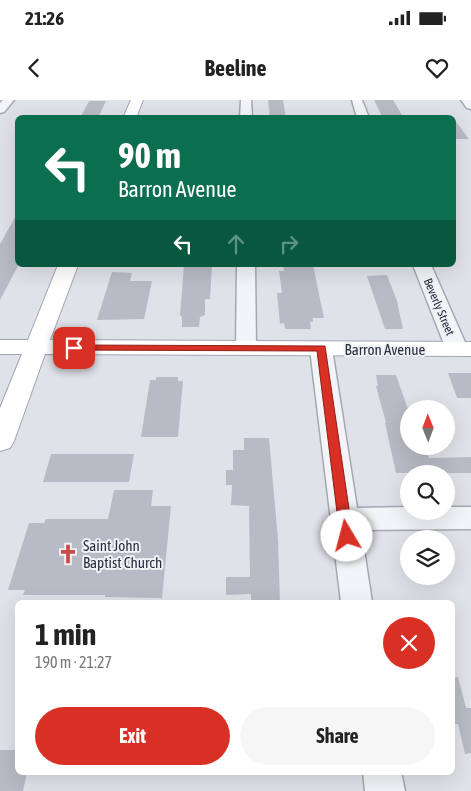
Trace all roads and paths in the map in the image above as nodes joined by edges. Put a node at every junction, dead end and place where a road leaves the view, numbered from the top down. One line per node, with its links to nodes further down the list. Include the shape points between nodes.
1 (9, 100): 7 (street)
2 (137, 100): 8 (main road)
3 (246, 100): 9 (street)
4 (357, 100): 10 (street)
5 (466, 100): 6 (street)
6 (471, 106)
7 (0, 110)
8 (130, 115)
9 (246, 115)
10 (362, 115)
11 (67, 267): 15 (main road)
12 (246, 267): 16 (street)
13 (423, 267): 18 (street, Beverly Street)
14 (0, 347): 15 (main road, Barron Avenue)
15 (34, 348): 16 (main road, Barron Avenue); 19 (main road)
16 (246, 348): 17 (main road, Barron Avenue)
17 (321, 348): 18 (main road, Barron Avenue); 21 (street)
18 (464, 349)
19 (0, 441)
20 (471, 518): 21 (street)
21 (344, 519): 22 (street)
22 (356, 600)
23 (382, 775): 24 (street)
24 (384, 791)

